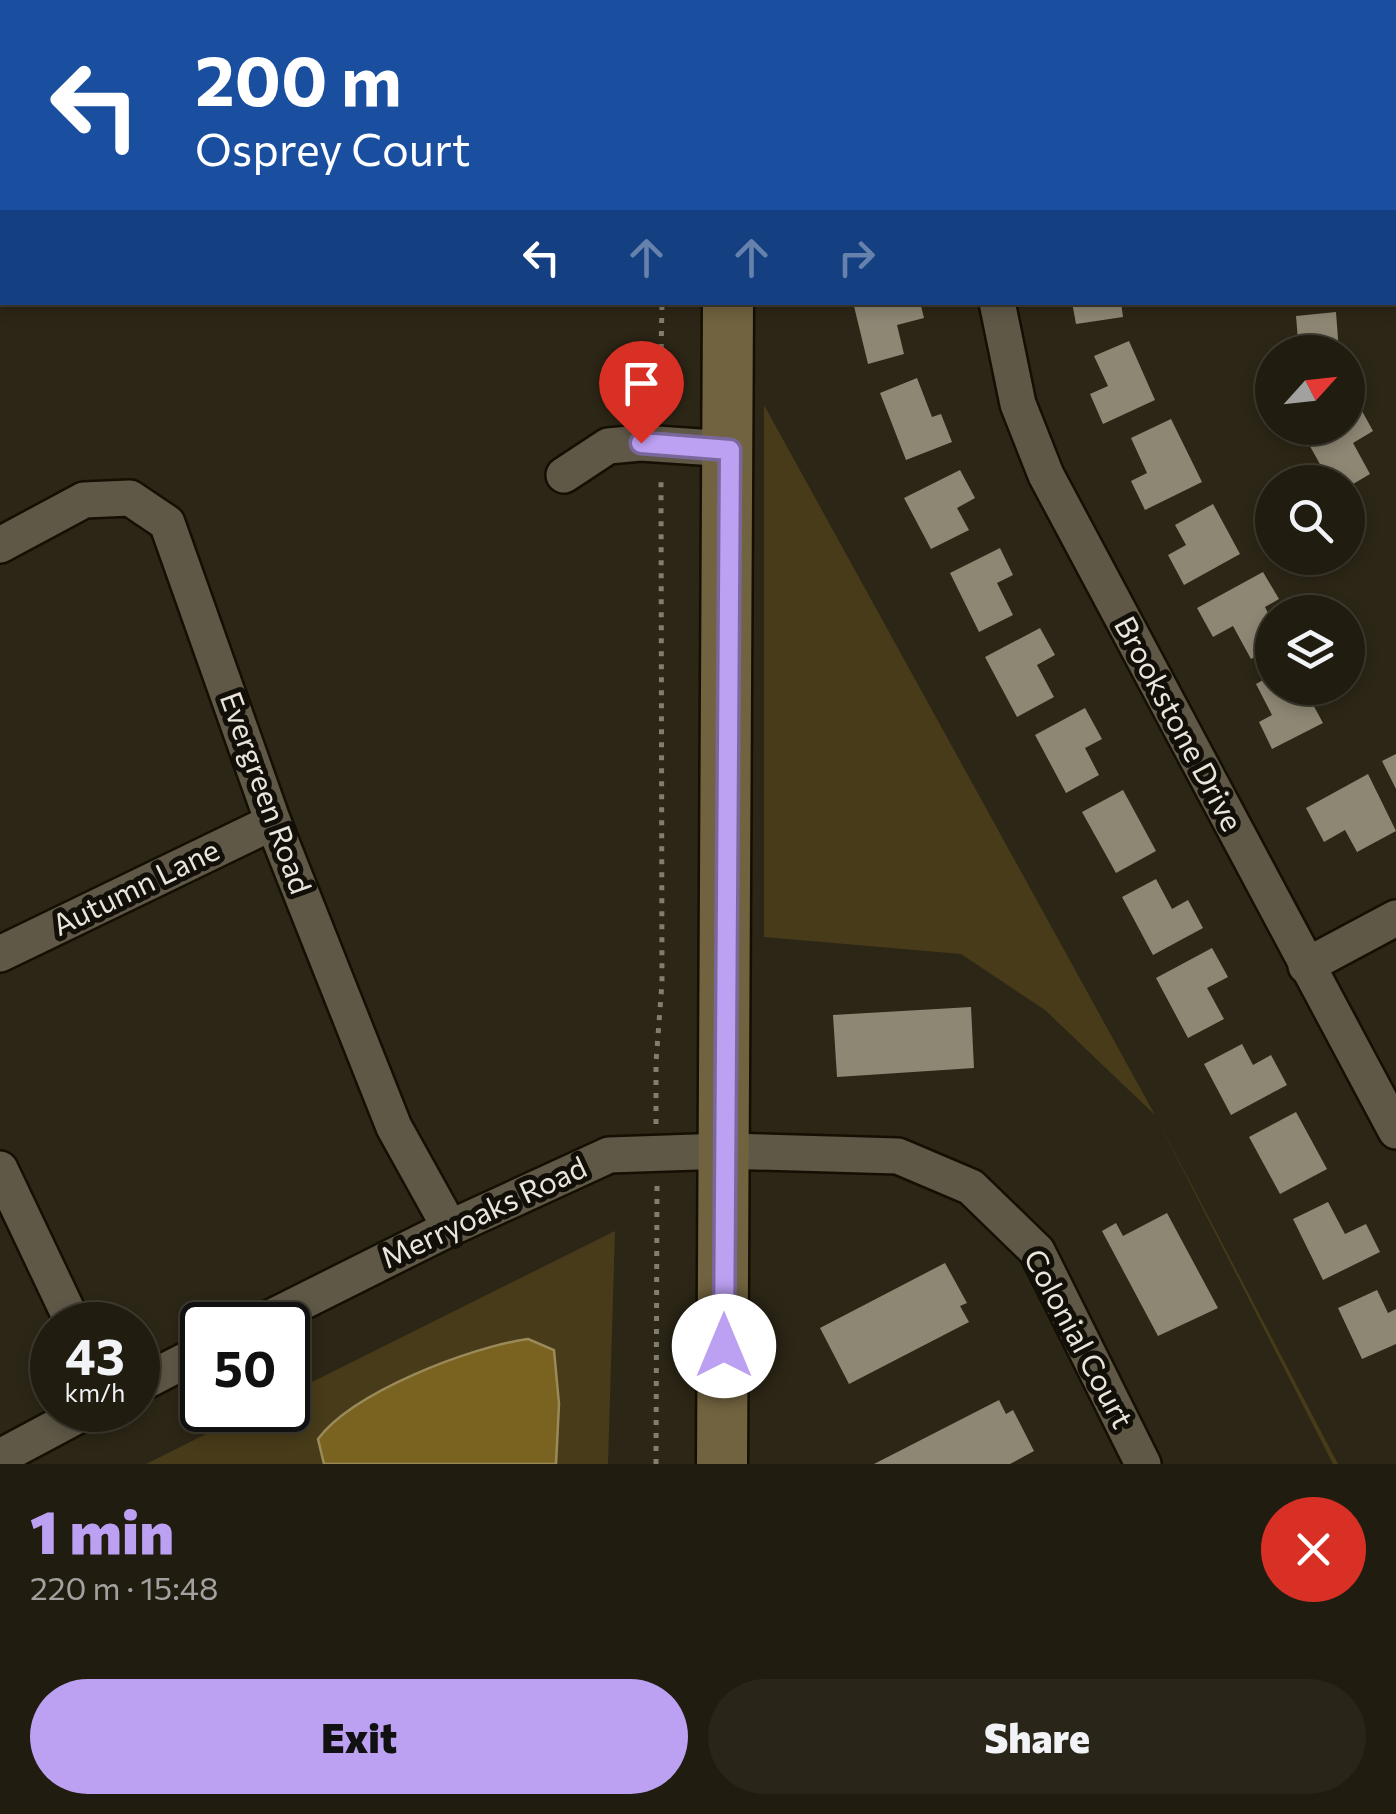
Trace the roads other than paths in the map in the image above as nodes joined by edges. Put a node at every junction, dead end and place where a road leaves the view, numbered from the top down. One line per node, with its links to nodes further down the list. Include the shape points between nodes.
1 (728, 305): 3 (main road)
2 (998, 305): 9 (street, Brookstone Drive, via 1018,404 1046,475)
3 (730, 450): 4 (street, via 608,446); 11 (main road)
4 (564, 474)
5 (0, 545): 6 (street, Evergreen Road, via 84,500 130,498 167,523)
6 (273, 822): 8 (street, Autumn Lane); 13 (street, Evergreen Road, via 394,1127)
7 (1396, 918): 9 (street)
8 (0, 954)
9 (1306, 966): 10 (street, Brookstone Drive)
10 (1396, 1131)
11 (725, 1151): 13 (street, Merryoaks Road, via 609,1154); 18 (main road); 19 (street, Colonial Court, via 898,1156 971,1187 1036,1250)
12 (0, 1169): 14 (street)
13 (450, 1228): 15 (street, Merryoaks Road)
14 (63, 1302)
15 (302, 1302)
16 (46, 1432): 17 (street)
17 (0, 1456)
18 (722, 1464)
19 (1142, 1464)

